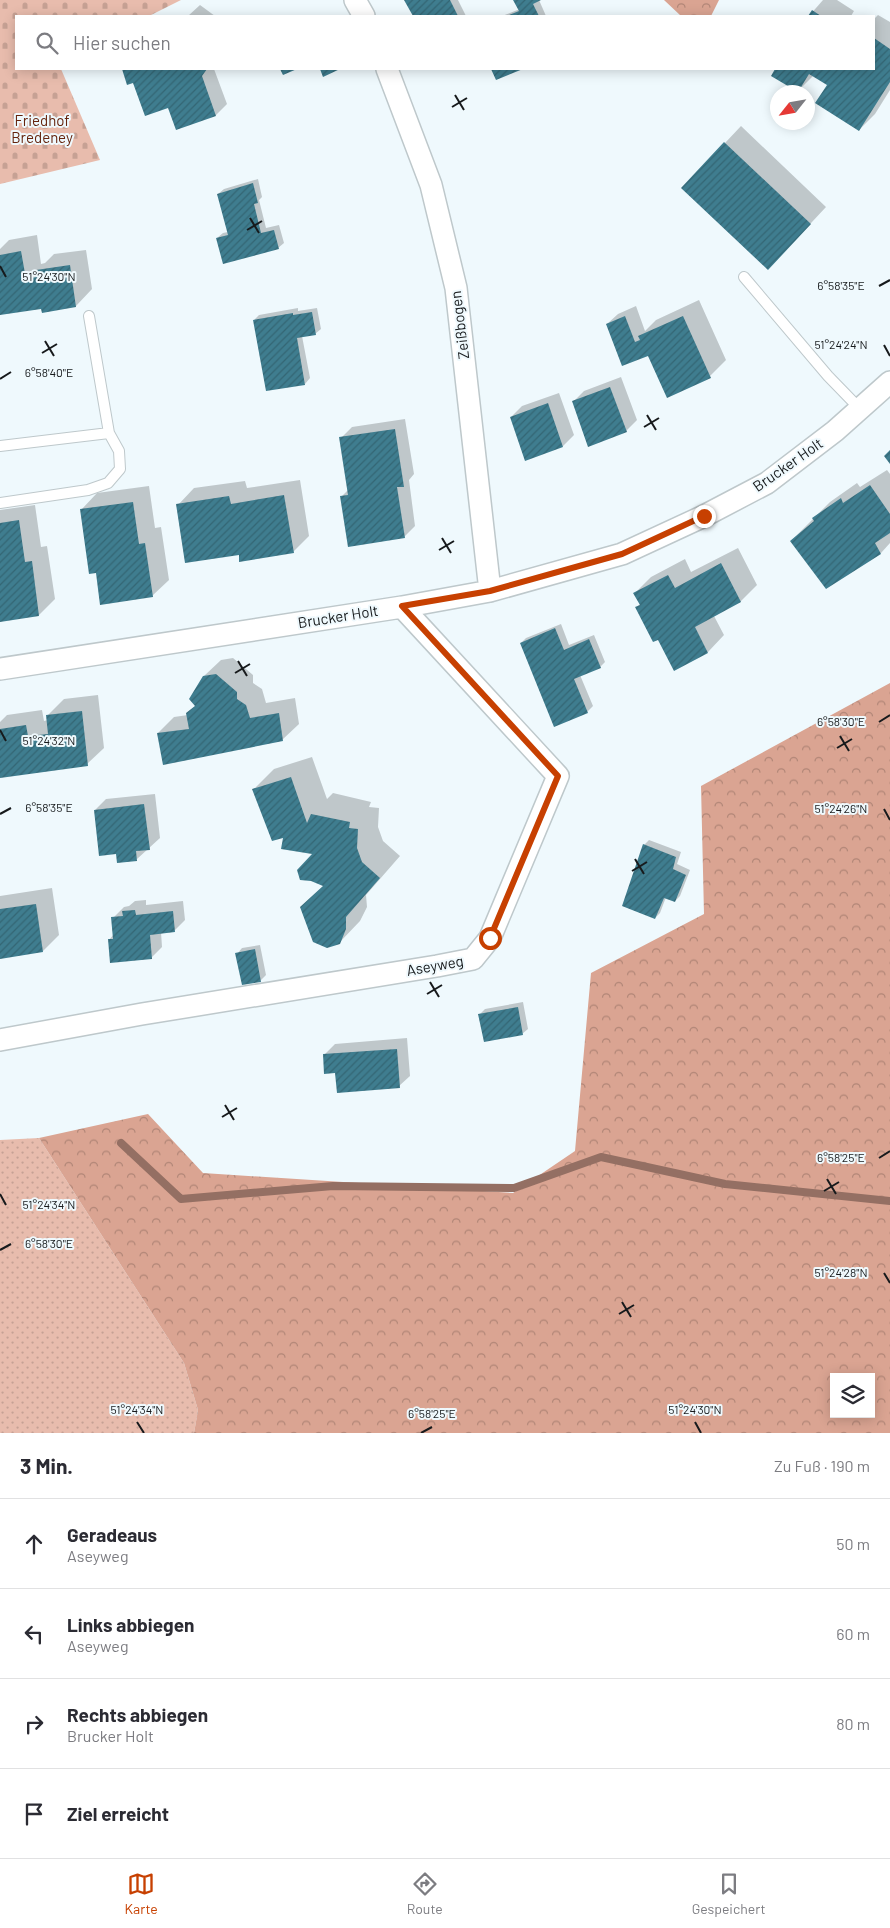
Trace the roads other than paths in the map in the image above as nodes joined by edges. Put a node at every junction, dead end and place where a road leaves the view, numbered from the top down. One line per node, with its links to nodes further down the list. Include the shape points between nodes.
1 (355, 0): 2 (street)
2 (363, 15)
3 (387, 70): 11 (street, Zeißbogen, via 431,185 456,288)
4 (744, 277): 7 (lane)
5 (89, 316): 8 (lane)
6 (890, 382): 7 (street, Brucker Holt)
7 (861, 410): 11 (street, Brucker Holt, via 767,483 704,516 622,554)
8 (109, 433): 9 (lane); 10 (lane, via 119,451 120,469 108,483 88,490)
9 (0, 446)
10 (0, 502)
11 (490, 591): 12 (street, Brucker Holt)
12 (402, 606): 13 (street, Brucker Holt); 14 (street, Aseyweg, via 558,776 490,938 473,958)
13 (0, 669)
14 (0, 1040)

